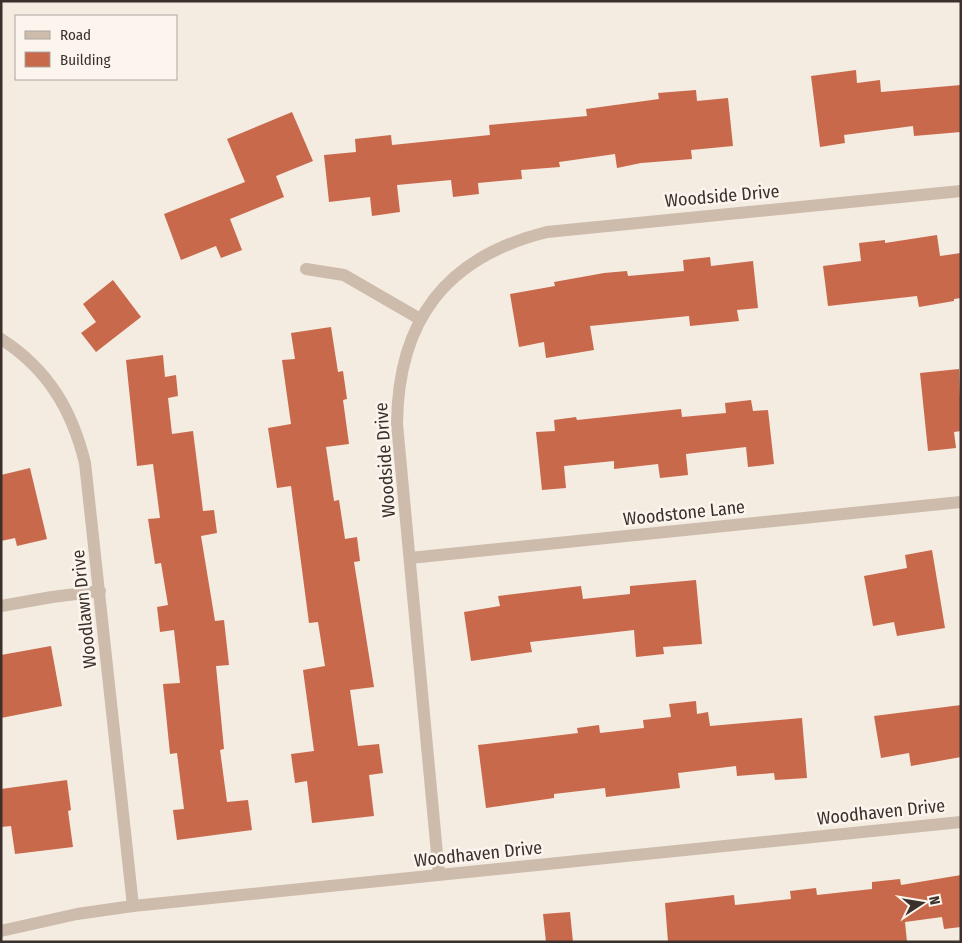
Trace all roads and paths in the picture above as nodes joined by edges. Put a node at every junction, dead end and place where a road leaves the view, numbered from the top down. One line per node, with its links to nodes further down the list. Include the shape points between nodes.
1 (961, 191): 3 (street, Woodside Drive, via 548,232 512,241 473,262 444,287)
2 (306, 270): 3 (street, via 344,275)
3 (420, 319): 6 (street, Woodside Drive, via 402,367 397,403)
4 (1, 339): 7 (street, Woodlawn Drive, via 28,358 49,381 76,429 88,483)
5 (961, 502): 6 (street, Woodstone Lane)
6 (410, 558): 10 (street, Woodside Drive)
7 (100, 591): 8 (street); 11 (street, Woodlawn Drive)
8 (1, 606)
9 (961, 822): 10 (street, Woodhaven Drive)
10 (439, 876): 11 (street, Woodhaven Drive)
11 (133, 906): 12 (street, Woodhaven Drive)
12 (1, 930)

